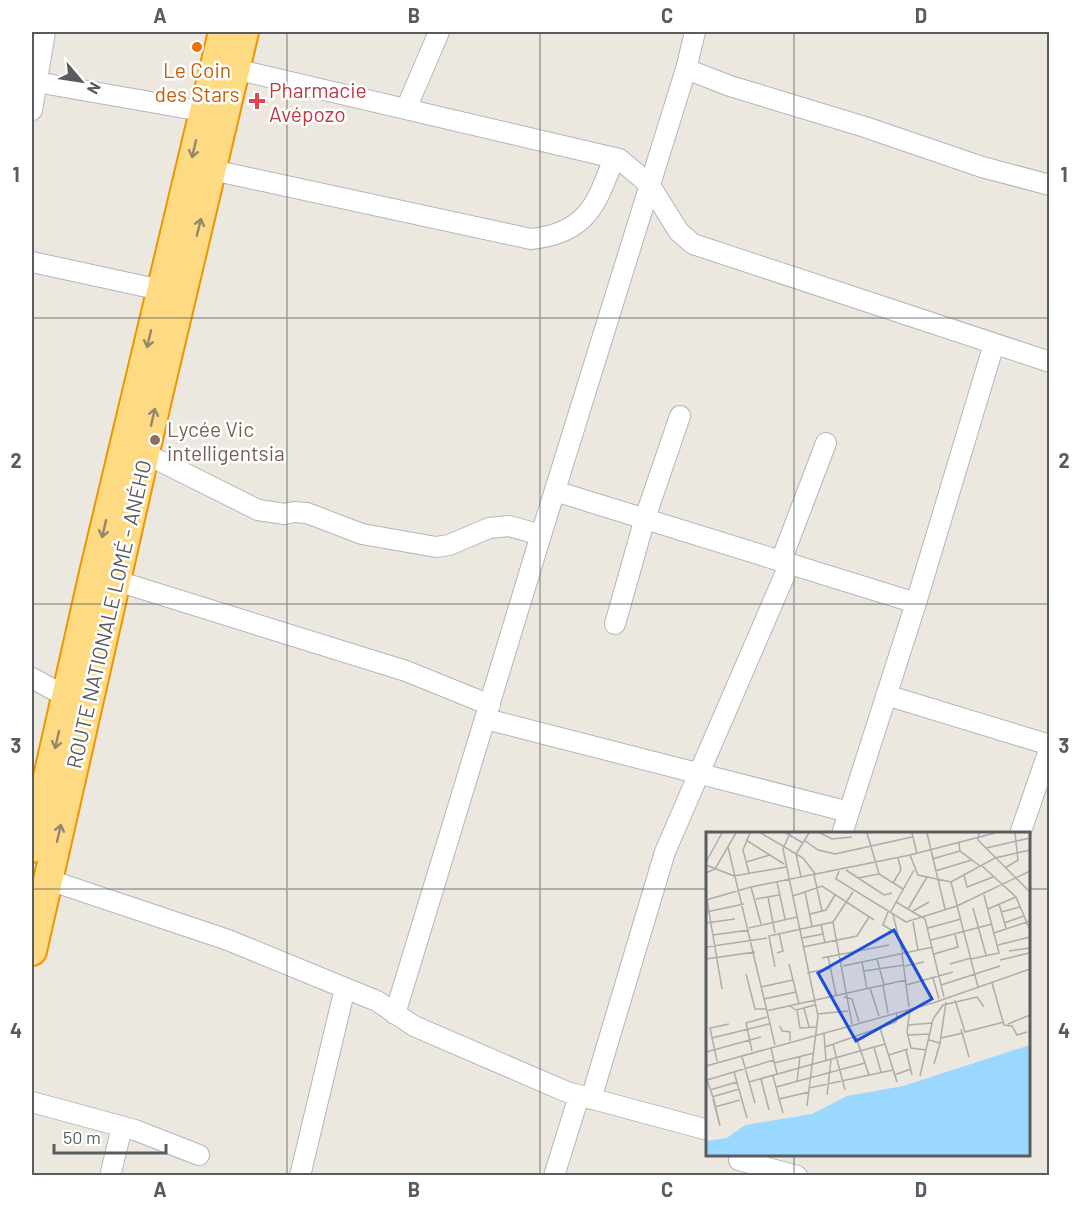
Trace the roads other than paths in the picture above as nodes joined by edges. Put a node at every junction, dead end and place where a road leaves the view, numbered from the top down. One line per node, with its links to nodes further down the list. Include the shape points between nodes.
1 (42, 32): 8 (street)
2 (223, 32): 11 (highway, ROUTE NATIONALE LOMÉ - ANÉHO)
3 (244, 32): 6 (highway, ROUTE NATIONALE LOMÉ - ANÉHO)
4 (439, 32): 9 (street)
5 (695, 32): 7 (street)
6 (235, 69): 9 (street); 13 (highway, ROUTE NATIONALE LOMÉ - ANÉHO)
7 (686, 69): 14 (street); 15 (street, via 982,167)
8 (36, 82): 10 (street); 11 (street)
9 (406, 109): 12 (street)
10 (32, 110)
11 (202, 111): 17 (highway, ROUTE NATIONALE LOMÉ - ANÉHO, one-way to 17)
12 (614, 158): 13 (street, via 598,200 576,226 551,237 531,239); 14 (street)
13 (212, 170): 22 (highway, ROUTE NATIONALE LOMÉ - ANÉHO, one-way to 13)
14 (649, 184): 18 (street, via 679,232 693,244); 23 (street)
15 (1050, 185)
16 (32, 262): 17 (street)
17 (161, 290): 32 (highway, ROUTE NATIONALE LOMÉ - ANÉHO, one-way to 32)
18 (994, 344): 19 (street); 28 (street)
19 (1050, 362)
20 (680, 416): 24 (street)
21 (825, 443): 26 (street)
22 (144, 453): 25 (street, via 258,510 307,513 362,534 436,547 489,528 509,526); 27 (highway, ROUTE NATIONALE LOMÉ - ANÉHO)
23 (555, 491): 24 (street); 25 (street)
24 (645, 518): 26 (street); 29 (street)
25 (541, 535): 33 (street)
26 (786, 562): 28 (street); 35 (street)
27 (117, 581): 33 (street, via 406,671); 40 (highway, ROUTE NATIONALE LOMÉ - ANÉHO, one-way to 27)
28 (916, 603): 31 (street)
29 (615, 624)
30 (32, 678): 32 (street)
31 (886, 695): 34 (street); 36 (street)
32 (67, 697): 39 (highway, ROUTE NATIONALE LOMÉ - ANÉHO, one-way to 39)
33 (488, 712): 35 (street); 43 (street)
34 (1050, 746): 38 (street)
35 (698, 774): 36 (street); 44 (street, via 665,852)
36 (849, 812): 37 (street)
37 (843, 832)
38 (1021, 832)
39 (32, 848)
40 (49, 880): 41 (highway, ROUTE NATIONALE LOMÉ - ANÉHO); 42 (street, via 228,940)
41 (32, 951)
42 (345, 988): 43 (street, via 377,1001); 51 (street)
43 (395, 1014): 44 (street, via 414,1026)
44 (585, 1098): 47 (street); 52 (street)
45 (32, 1102): 46 (street)
46 (122, 1127): 48 (street); 50 (street)
47 (706, 1129)
48 (199, 1155)
49 (738, 1163): 53 (street)
50 (110, 1176)
51 (300, 1176)
52 (554, 1176)
53 (797, 1176)

